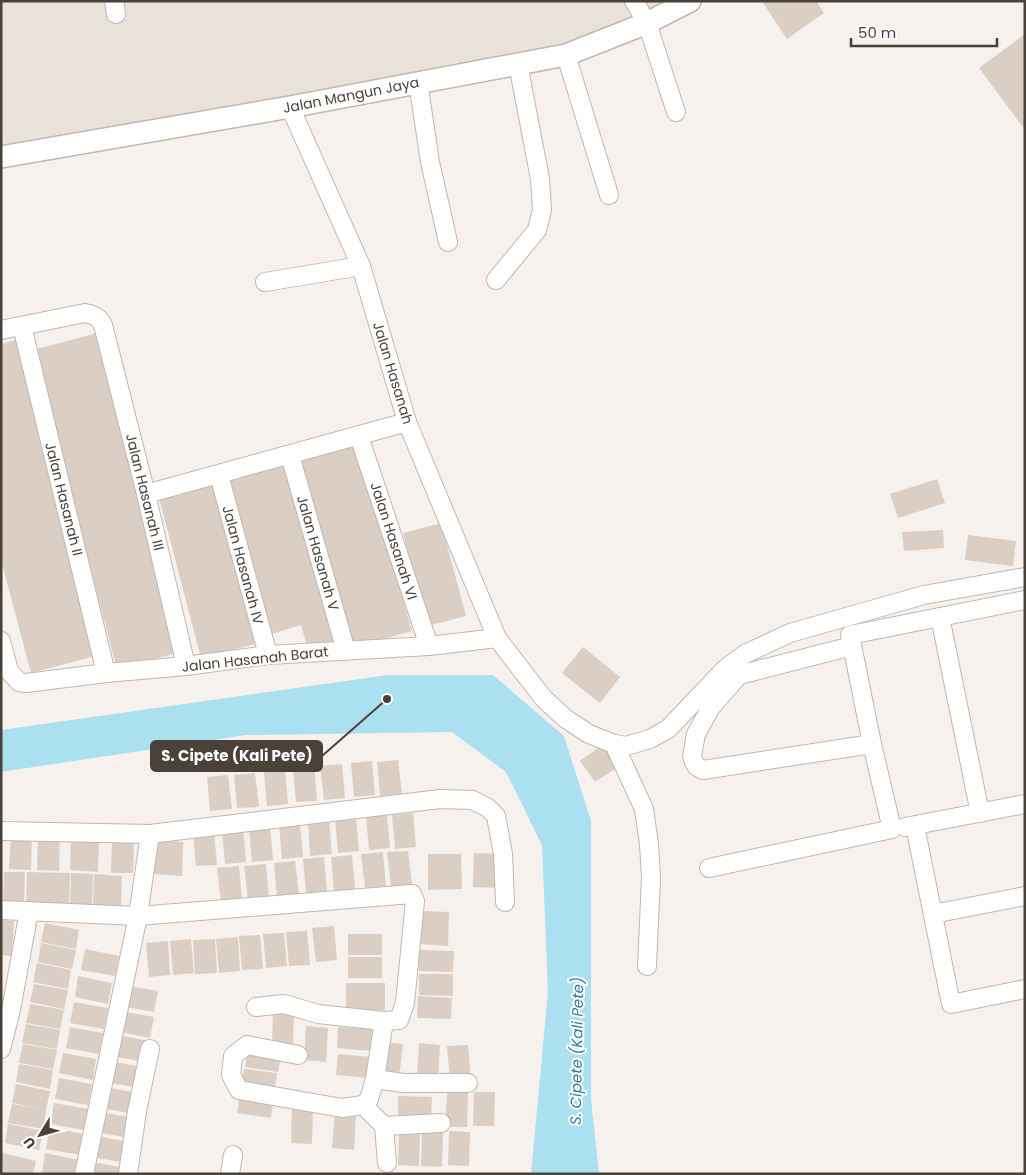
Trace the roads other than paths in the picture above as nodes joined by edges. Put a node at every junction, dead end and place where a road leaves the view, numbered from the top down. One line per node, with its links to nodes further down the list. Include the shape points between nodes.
1 (634, 1): 3 (street)
2 (690, 1): 3 (street, Jalan Mangun Jaya)
3 (646, 23): 4 (street, Jalan Mangun Jaya); 8 (street)
4 (566, 55): 5 (street, Jalan Mangun Jaya); 10 (street)
5 (518, 64): 6 (street, Jalan Mangun Jaya); 13 (street, via 540,179 542,210 537,230)
6 (418, 82): 7 (street, Jalan Mangun Jaya); 11 (street, via 430,162)
7 (290, 107): 9 (street, Jalan Mangun Jaya); 12 (street, Jalan Hasanah)
8 (676, 112)
9 (1, 157)
10 (609, 195)
11 (448, 242)
12 (360, 266): 14 (street); 17 (street, Jalan Hasanah)
13 (496, 280)
14 (265, 282)
15 (22, 326): 16 (street); 21 (street, Jalan Hasanah III, via 85,313 99,318); 32 (street, Jalan Hasanah II)
16 (1, 330)
17 (407, 422): 18 (street); 25 (street, Jalan Hasanah)
18 (359, 436): 19 (street); 27 (street, Jalan Hasanah VI)
19 (290, 455): 20 (street); 29 (street, Jalan Hasanah V)
20 (218, 475): 21 (street); 30 (street, Jalan Hasanah IV)
21 (146, 494): 31 (street, Jalan Hasanah III)
22 (1025, 577): 33 (street, via 924,595 790,633 745,654 668,729 650,739 626,746)
23 (1025, 600): 24 (street)
24 (940, 617): 28 (street, via 850,635); 36 (street)
25 (497, 638): 27 (street, Jalan Hasanah Barat); 33 (street, Jalan Hasanah, via 544,699 566,719 589,734)
26 (1, 640): 32 (street, Jalan Hasanah Barat, via 9,671 19,682)
27 (429, 646): 29 (street, Jalan Hasanah Barat)
28 (852, 646): 34 (street); 34 (street, via 739,675 711,707 696,734 692,756 697,767 703,770)
29 (346, 651): 30 (street, Jalan Hasanah Barat)
30 (268, 655): 31 (street, Jalan Hasanah Barat)
31 (186, 666): 32 (street, Jalan Hasanah Barat)
32 (106, 673)
33 (614, 744): 48 (street, via 644,809 651,878)
34 (872, 744): 38 (street)
35 (1025, 804): 36 (street)
36 (980, 813): 37 (street)
37 (915, 826): 38 (street); 46 (street)
38 (892, 829): 41 (street)
39 (1, 831): 40 (street)
40 (150, 834): 43 (street, via 440,799 473,800 496,816 503,854); 47 (street)
41 (709, 868)
42 (1025, 896): 46 (street)
43 (505, 902)
44 (1, 910): 45 (street)
45 (29, 910): 47 (street); 51 (street)
46 (933, 914): 49 (street, via 952,1004)
47 (138, 916): 52 (street, via 412,894 415,901 406,1003 399,1020); 63 (street)
48 (648, 966)
49 (1025, 989)
50 (256, 1008): 52 (street, via 284,1004 318,1014)
51 (6, 1010): 54 (street)
52 (384, 1021): 56 (street)
53 (150, 1048): 64 (street)
54 (1, 1049)
55 (298, 1055): 58 (street, via 247,1045 233,1056 231,1075 240,1090 342,1108)
56 (375, 1079): 57 (street, via 403,1083); 58 (street)
57 (468, 1083)
58 (363, 1106): 60 (street)
59 (441, 1123): 60 (street)
60 (384, 1126): 62 (street)
61 (233, 1155): 65 (street)
62 (386, 1163)
63 (84, 1174)
64 (128, 1174)
65 (230, 1174)

